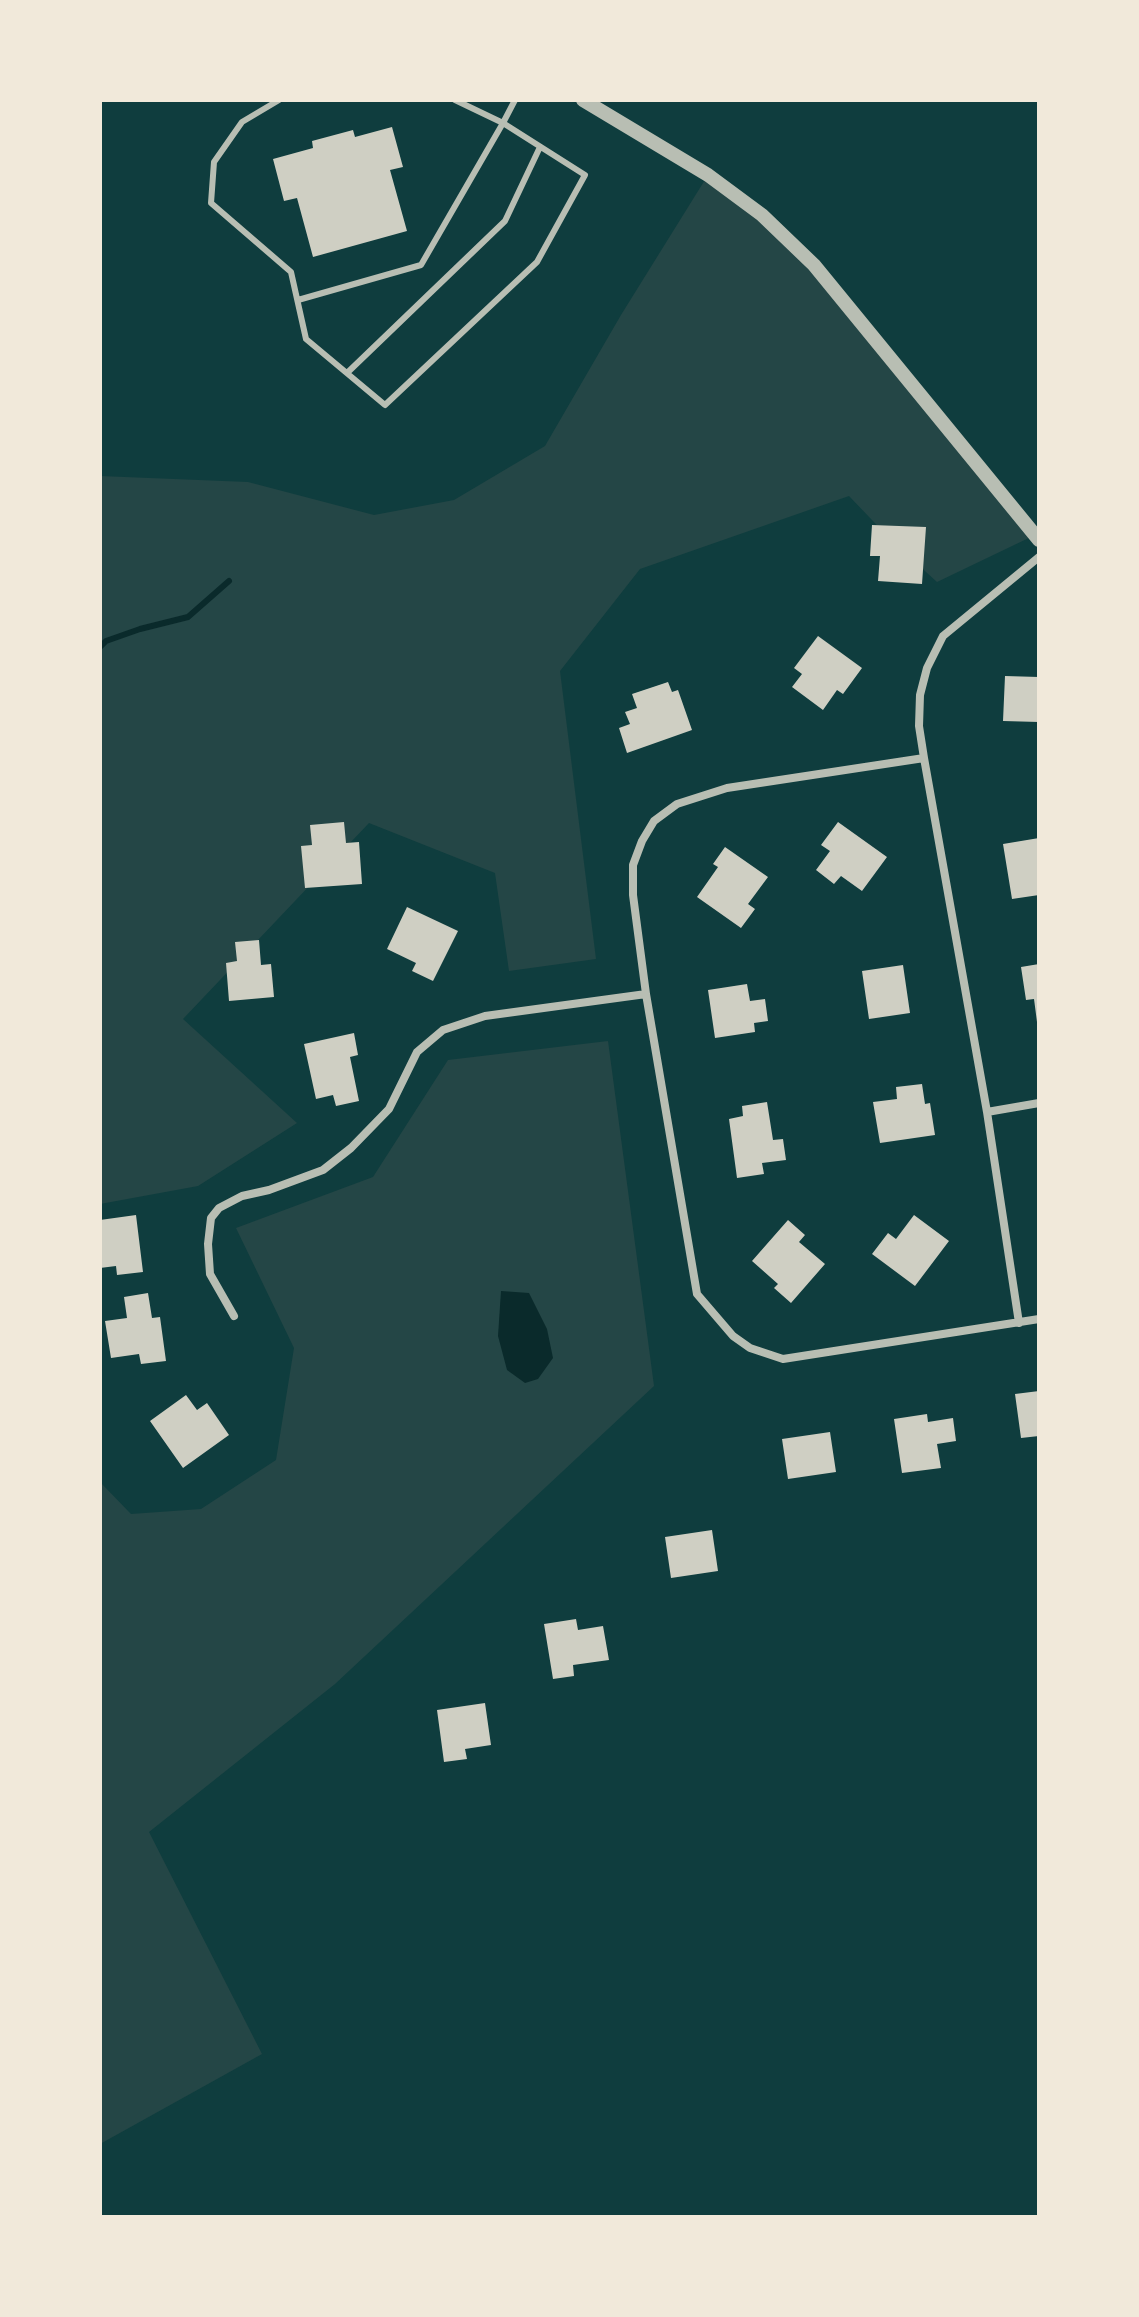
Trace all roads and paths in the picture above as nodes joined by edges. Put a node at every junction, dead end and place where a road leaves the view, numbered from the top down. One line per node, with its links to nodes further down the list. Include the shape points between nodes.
1 (279, 100): 7 (lane, via 242,122 214,162 211,203 291,272)
2 (455, 100): 5 (lane)
3 (515, 100): 5 (lane)
4 (583, 100): 9 (street, via 708,175 762,215 814,265)
5 (503, 123): 6 (lane); 7 (lane, via 421,265)
6 (540, 147): 8 (lane, via 505,221); 8 (lane, via 585,175 537,262 385,405)
7 (298, 300): 8 (lane, via 306,339)
8 (347, 373)
9 (1039, 540)
10 (1039, 557): 11 (street, via 943,636 920,695)
11 (924, 758): 12 (street, via 727,788 677,804 654,821 633,865); 14 (street)
12 (646, 994): 15 (street, via 485,1016 443,1030 417,1052 389,1109 351,1148 323,1170 242,1196 211,1218 210,1274); 17 (street, via 697,1294 733,1336 783,1359)
13 (1039, 1103): 14 (street)
14 (987, 1112): 17 (street)
15 (234, 1316)
16 (1039, 1319): 17 (street)
17 (1019, 1323)

